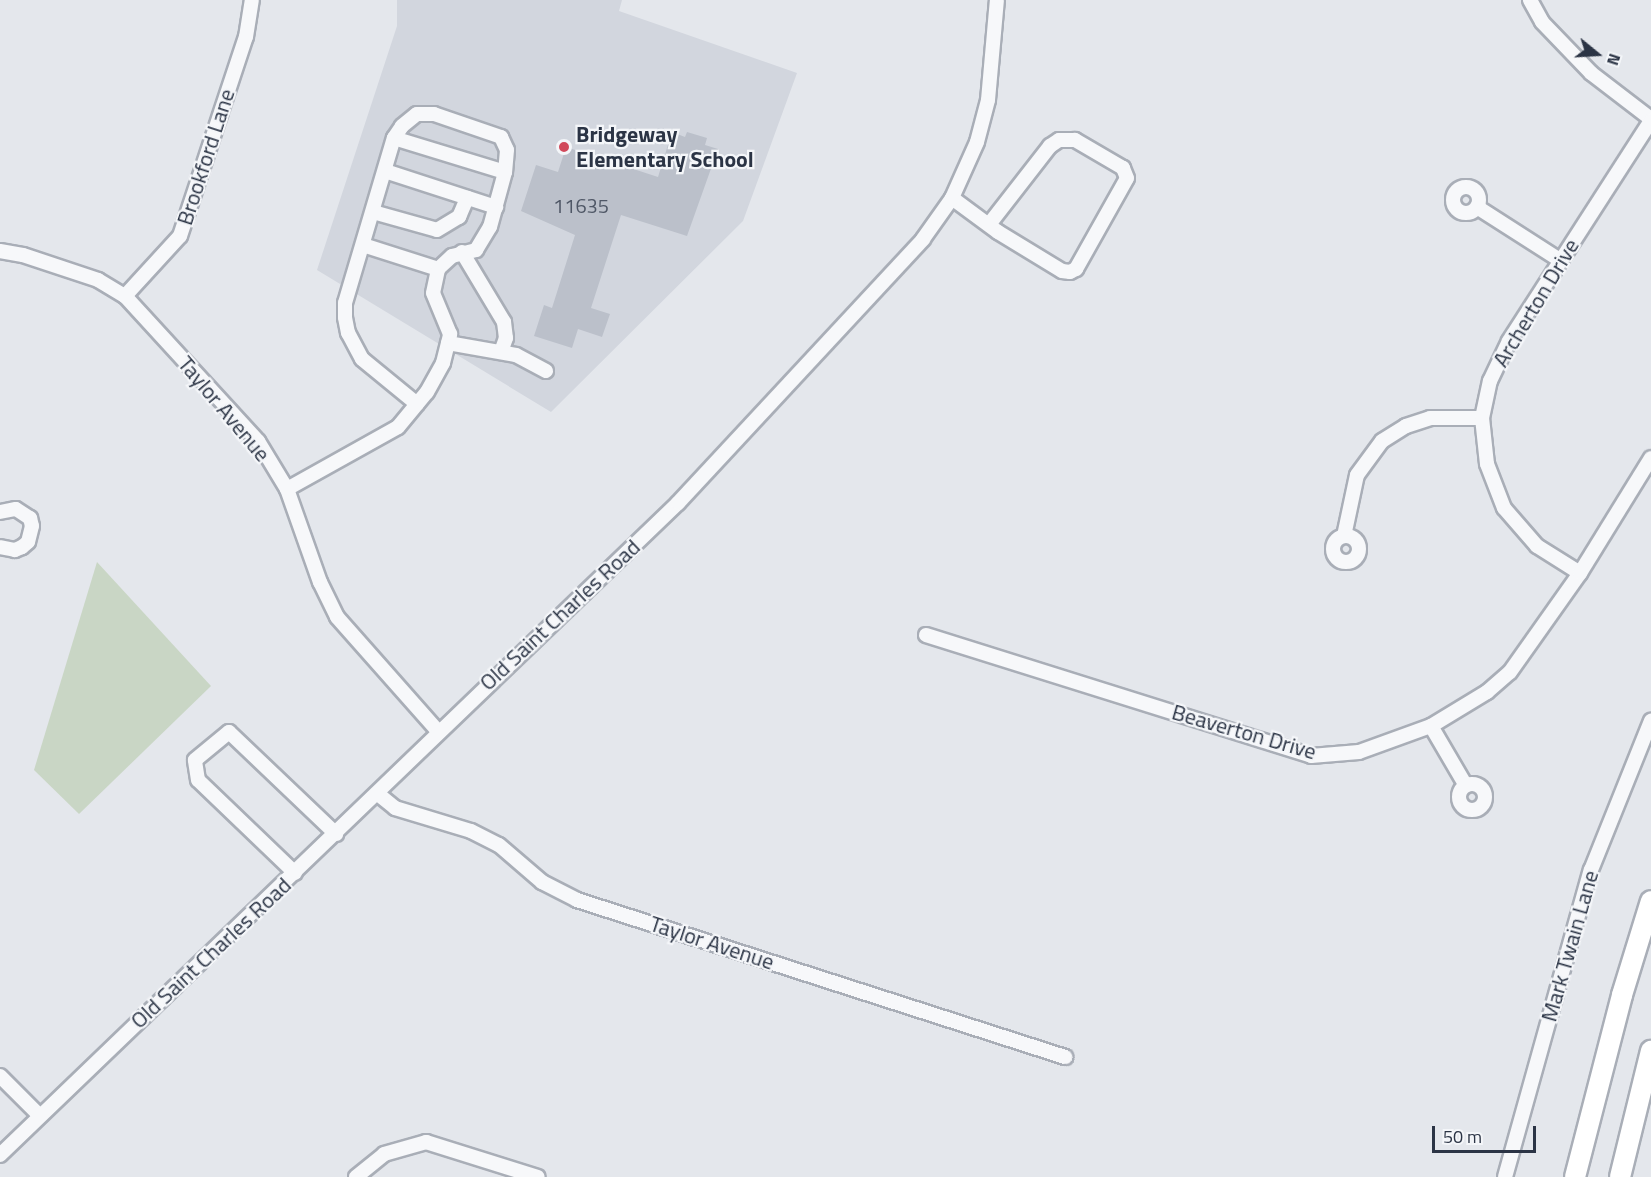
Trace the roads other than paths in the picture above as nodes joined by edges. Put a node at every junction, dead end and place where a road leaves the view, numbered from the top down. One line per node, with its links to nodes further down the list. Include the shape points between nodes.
1 (252, 0): 19 (street, Brookford Lane, via 246,37 180,236)
2 (997, 0): 9 (street, Old Saint Charles Road, via 988,100 977,142)
3 (1530, 0): 4 (street, via 1542,22 1591,73)
4 (1651, 120): 17 (street, Archerton Drive)
5 (394, 138): 6 (street); 7 (street); 7 (street, via 417,114 434,114 501,137 507,150)
6 (385, 171): 8 (street); 12 (street)
7 (505, 172): 10 (street)
8 (467, 198): 10 (street); 12 (street, via 459,217 437,230)
9 (952, 198): 13 (street); 34 (street, Old Saint Charles Road, via 908,255 678,503)
10 (496, 207): 16 (street, via 476,250)
11 (1477, 207): 17 (street)
12 (373, 212): 14 (street)
13 (990, 223): 13 (street, via 1044,260 1070,272 1076,269 1127,178 1123,168 1076,140 1059,140 1050,146)
14 (363, 244): 18 (street); 23 (street, via 345,303 348,333 362,360)
15 (0, 251): 19 (street, Taylor Avenue, via 98,280)
16 (462, 252): 18 (street); 21 (street, via 504,322 506,338)
17 (1560, 260): 24 (street, Archerton Drive, via 1509,341 1490,381)
18 (438, 269): 20 (street, via 433,293 450,334)
19 (125, 296): 26 (street, Taylor Avenue, via 258,441)
20 (448, 343): 21 (street); 23 (street, via 443,363)
21 (501, 352): 22 (street, via 516,355)
22 (546, 371)
23 (417, 404): 26 (street, via 398,427)
24 (1482, 418): 28 (street, via 1430,418 1406,426 1382,441 1357,475); 30 (street, Archerton Drive, via 1487,464 1504,508 1537,546)
25 (1651, 458): 30 (street, Beaverton Drive)
26 (287, 489): 34 (street, Taylor Avenue, via 320,582 337,617)
27 (0, 512): 29 (street, via 24,512 32,526 22,548)
28 (1344, 536)
29 (2, 552)
30 (1580, 573): 33 (street, Beaverton Drive, via 1510,672 1487,692)
31 (926, 635): 33 (street, Beaverton Drive, via 1311,756 1359,752)
32 (1651, 721): 47 (street, Mark Twain Lane, via 1591,870)
33 (1431, 726): 35 (street)
34 (438, 731): 36 (street, Old Saint Charles Road)
35 (1466, 786)
36 (378, 794): 37 (street, Old Saint Charles Road); 41 (street, Taylor Avenue, via 395,808 471,831 499,845 543,882 577,900)
37 (336, 834): 38 (street, Old Saint Charles Road); 38 (street, via 229,732 195,760 198,780)
38 (295, 873): 43 (street, Old Saint Charles Road)
39 (1651, 902): 48 (highway, via 1622,994)
40 (1651, 1051): 49 (highway)
41 (1065, 1057)
42 (0, 1076): 43 (street)
43 (39, 1115): 44 (street, Old Saint Charles Road)
44 (0, 1155)
45 (356, 1177): 46 (street, via 384,1154 426,1142)
46 (538, 1177)
47 (1505, 1177)
48 (1575, 1177)
49 (1620, 1177)

